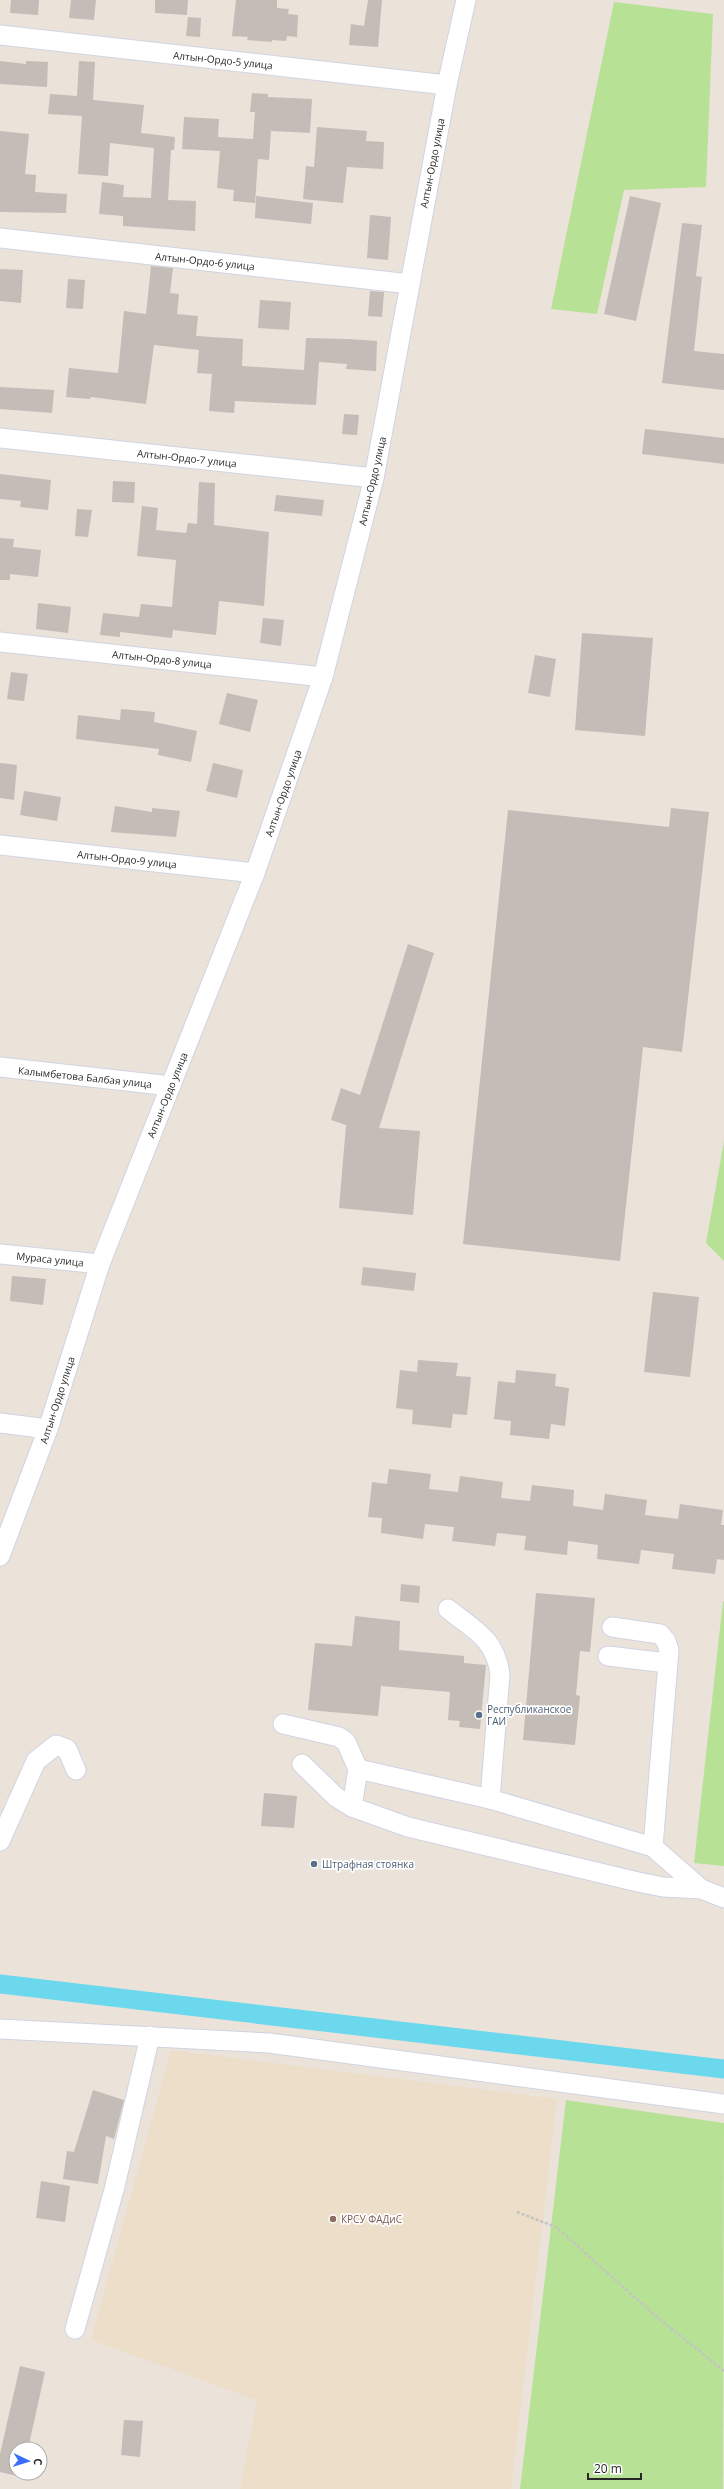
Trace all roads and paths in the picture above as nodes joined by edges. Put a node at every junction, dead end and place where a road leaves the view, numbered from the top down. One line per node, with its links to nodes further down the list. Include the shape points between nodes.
1 (466, 0): 3 (street, Алтын-Ордо улица)
2 (0, 35): 3 (street, Алтын-Ордо-5 улица)
3 (447, 86): 5 (street, Алтын-Ордо улица)
4 (0, 238): 5 (street, Алтын-Ордо-6 улица)
5 (410, 284): 7 (street, Алтын-Ордо улица)
6 (0, 438): 7 (street, Алтын-Ордо-7 улица)
7 (374, 478): 9 (street, Алтын-Ордо улица)
8 (0, 642): 9 (street, Алтын-Ордо-8 улица)
9 (324, 677): 11 (street, Алтын-Ордо улица)
10 (0, 845): 11 (street, Алтын-Ордо-9 улица)
11 (255, 873): 13 (street, Алтын-Ордо улица)
12 (0, 1068): 13 (street, Калымбетова Балбая улица)
13 (170, 1086): 15 (street, Алтын-Ордо улица)
14 (0, 1254): 15 (street, Мураса улица)
15 (100, 1264): 17 (street, Алтын-Ордо улица)
16 (0, 1423): 17 (street)
17 (48, 1428): 18 (street, Алтын-Ордо улица)
18 (0, 1556)
19 (448, 1609): 27 (street, via 486,1639 497,1656 500,1674)
20 (612, 1627): 22 (street, via 660,1634 669,1650)
21 (608, 1656): 22 (street)
22 (667, 1663): 30 (street)
23 (283, 1724): 25 (street, via 339,1737 346,1742)
24 (302, 1764): 28 (street, via 336,1796)
25 (358, 1769): 27 (street); 28 (street)
26 (76, 1770): 29 (street, via 67,1749 56,1745 45,1752 36,1761)
27 (490, 1799): 30 (street)
28 (352, 1807): 31 (street, via 408,1827 630,1881 663,1887)
29 (0, 1841)
30 (652, 1848): 31 (street)
31 (701, 1889): 32 (street)
32 (724, 1898)
33 (0, 2029): 34 (street)
34 (150, 2036): 35 (street, via 269,2043); 37 (street, via 114,2190)
35 (724, 2104)
36 (517, 2212): 38 (path, via 556,2227 658,2318)
37 (75, 2328)
38 (724, 2371)

